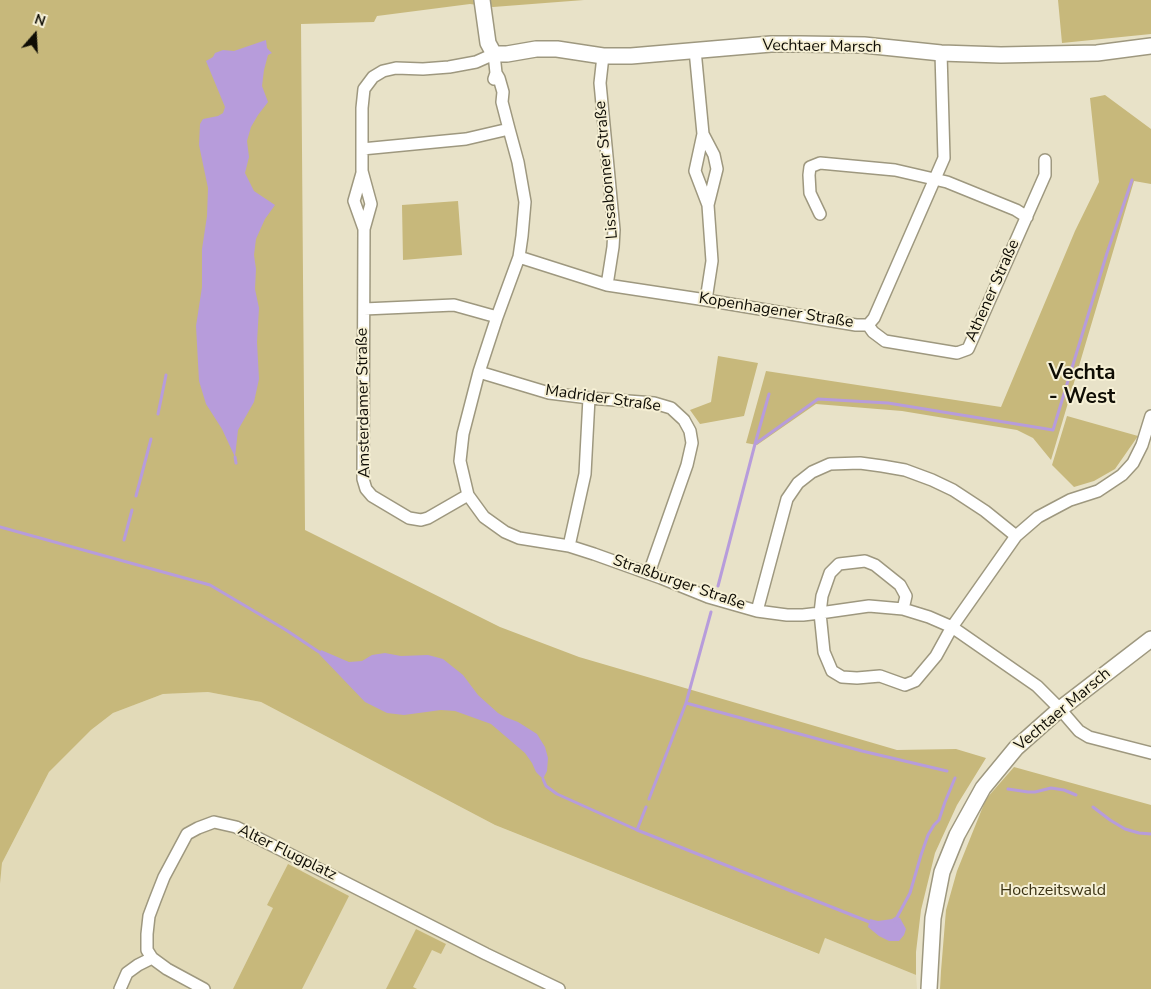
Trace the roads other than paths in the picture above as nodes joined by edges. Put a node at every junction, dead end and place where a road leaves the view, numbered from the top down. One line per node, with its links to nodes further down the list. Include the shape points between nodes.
1 (482, 0): 5 (street, Straßburger Straße, via 488,43)
2 (1151, 46): 4 (street, Vechtaer Marsch, via 1096,53 1001,56)
3 (695, 50): 4 (street, Vechtaer Marsch, via 801,44 864,45); 6 (street, Vechtaer Marsch); 8 (street)
4 (941, 53): 11 (street, Kopenhagener Straße, via 944,158)
5 (494, 54): 6 (street, Vechtaer Marsch, via 557,49); 7 (street, Straßburger Straße); 9 (street, Amsterdamer Straße, via 476,62 449,67 396,68 373,77 364,89)
6 (603, 56): 16 (street, Lissabonner Straße, via 600,83 614,230)
7 (509, 129): 9 (street, via 466,139); 15 (street, Straßburger Straße, via 525,202)
8 (703, 134): 12 (street, via 695,171); 12 (street, via 717,169)
9 (362, 149): 18 (street, Amsterdamer Straße, via 362,171 371,204 364,229)
10 (1045, 160): 14 (street, Athener Straße, via 1046,175)
11 (935, 180): 13 (street, via 895,170 820,163 810,166 809,175 810,193); 14 (street, via 1016,210); 20 (street, Kopenhagener Straße, via 874,318)
12 (708, 205): 17 (street, via 712,261)
13 (820, 214)
14 (1026, 217): 20 (street, Athener Straße, via 968,349 957,353 885,341)
15 (519, 257): 16 (street, Kopenhagener Straße); 19 (street, Straßburger Straße)
16 (607, 285): 17 (street, Kopenhagener Straße)
17 (706, 300): 20 (street, Kopenhagener Straße)
18 (364, 309): 19 (street, via 454,305); 24 (street, Amsterdamer Straße, via 363,479 366,489 409,518 421,520)
19 (496, 317): 21 (street, Straßburger Straße)
20 (868, 325)
21 (479, 372): 22 (street, Madrider Straße, via 549,393); 24 (street, Straßburger Straße, via 463,434 460,461)
22 (589, 398): 26 (street, via 585,474); 27 (street, Madrider Straße, via 654,403 671,408 690,431 692,443 687,465)
23 (1151, 416): 25 (street, via 1142,445 1122,475 1098,491 1053,508)
24 (468, 495): 26 (street, Straßburger Straße, via 484,517 505,532 519,538)
25 (1016, 536): 29 (street, via 985,511 932,480 882,466 830,464 798,483 787,499); 31 (street)
26 (569, 546): 27 (street, Straßburger Straße)
27 (649, 573): 29 (street, Straßburger Straße)
28 (904, 609): 30 (street, Straßburger Straße, via 869,606); 30 (street, via 906,596 900,586 875,565 864,561 839,564 830,572); 31 (street, Straßburger Straße)
29 (757, 611): 30 (street, Straßburger Straße, via 787,615)
30 (820, 614): 31 (street, via 824,652 832,671 842,677 880,676 905,685 915,681 936,656)
31 (952, 627): 33 (street, Straßburger Straße, via 1037,686)
32 (1151, 639): 33 (street, Vechtaer Marsch)
33 (1060, 709): 34 (street, Straßburger Straße, via 1078,731 1089,737); 39 (street, Vechtaer Marsch, via 1016,748 983,788 956,835 942,872 932,918)
34 (1151, 753)
35 (152, 958): 36 (street, via 128,973); 37 (street); 38 (street, Alter Flugplatz, via 147,950 146,934 149,916 164,877 187,834 214,822 236,827)
36 (120, 989)
37 (204, 989)
38 (559, 989)
39 (929, 989)

